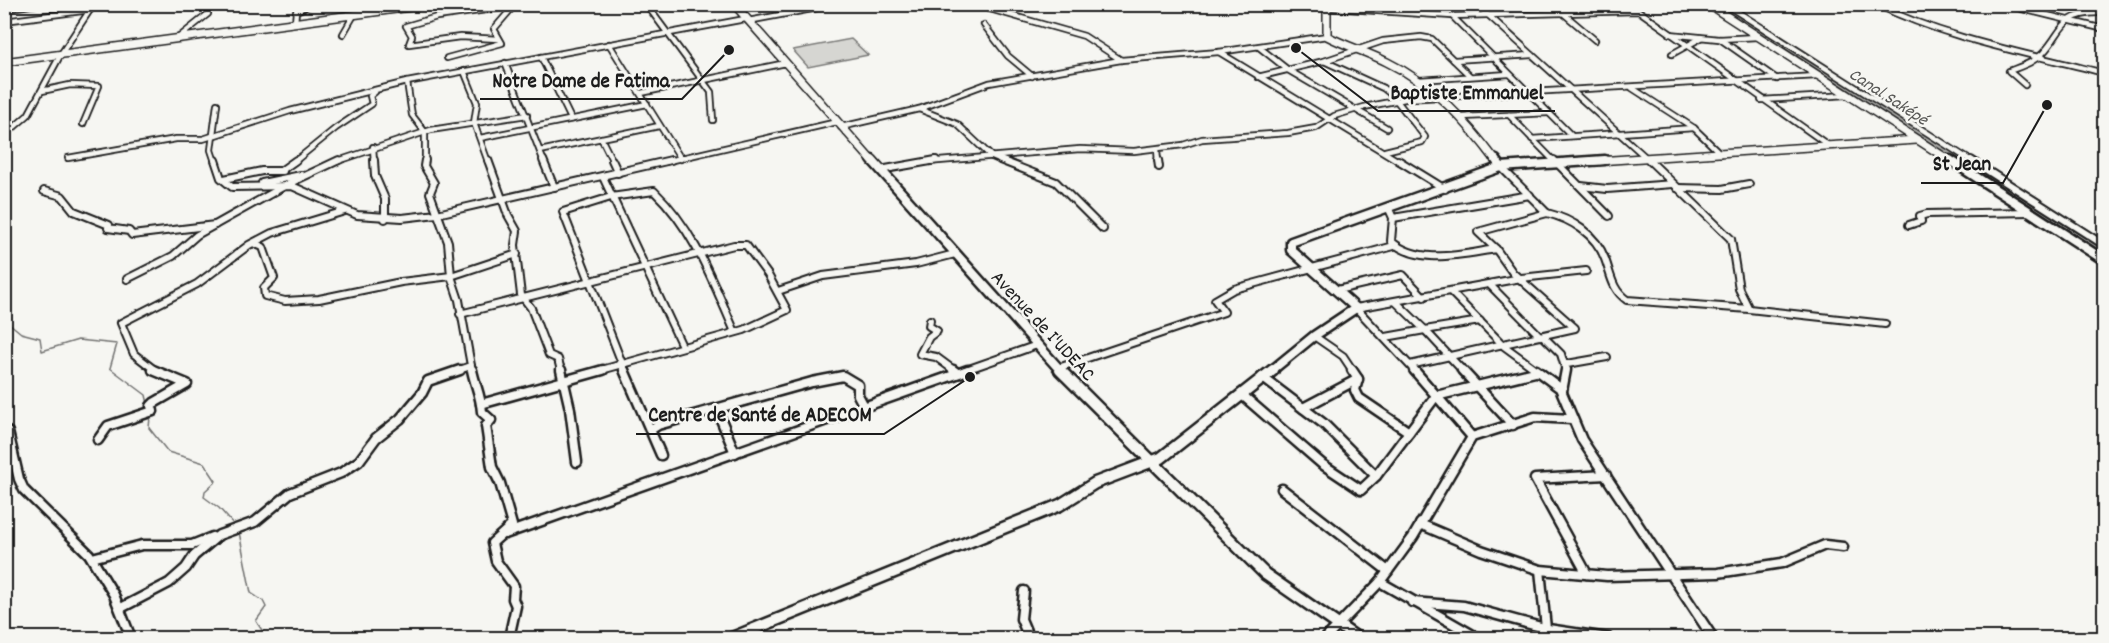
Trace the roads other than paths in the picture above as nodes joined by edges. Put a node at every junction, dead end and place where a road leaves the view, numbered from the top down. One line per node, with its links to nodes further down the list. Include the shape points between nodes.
1 (37, 4): 20 (street)
2 (208, 4): 39 (street, via 208,14)
3 (312, 4): 30 (street, via 296,11)
4 (433, 4): 23 (street)
5 (529, 4): 18 (street)
6 (646, 4): 34 (street)
7 (734, 4): 27 (street, Avenue de I'UDEAC)
8 (839, 4): 27 (street)
9 (972, 4): 56 (street, via 1084,36)
10 (1273, 4): 19 (street)
11 (1476, 4): 25 (street)
12 (1707, 4): 38 (street)
13 (1725, 4): 156 (street)
14 (1812, 4): 15 (street)
15 (1819, 4)
16 (1875, 4): 52 (street, via 1921,24)
17 (2002, 4): 28 (street)
18 (513, 7): 41 (street, via 494,29); 41 (street, via 437,17 405,26 412,36 409,44 413,45 467,36)
19 (1327, 7): 24 (street); 37 (street)
20 (4, 9)
21 (1563, 13): 25 (street); 35 (street, via 1639,11); 43 (street)
22 (2098, 13): 28 (street, via 2074,15)
23 (354, 15): 30 (street); 36 (street)
24 (1452, 16): 25 (street); 54 (street)
25 (1490, 16): 51 (street)
26 (11, 20): 29 (street); 32 (street); 49 (street, via 90,10)
27 (747, 20): 34 (street); 61 (street, Avenue de I'UDEAC)
28 (2065, 20): 33 (street); 52 (street)
29 (4, 21)
30 (295, 23): 39 (street)
31 (984, 25): 66 (street, via 1008,56)
32 (7, 28)
33 (2104, 29)
34 (666, 33): 44 (street); 71 (street)
35 (1668, 33): 40 (street); 45 (street)
36 (343, 34)
37 (1327, 36): 46 (street); 47 (street)
38 (1758, 37): 42 (street); 68 (street)
39 (178, 38): 49 (street)
40 (1701, 38): 42 (street); 45 (street)
41 (499, 39): 55 (street, via 502,43)
42 (1719, 39): 70 (street)
43 (1595, 40)
44 (609, 44): 53 (street); 81 (street)
45 (1686, 46): 50 (street); 73 (street)
46 (1259, 47): 48 (street); 62 (street)
47 (1357, 49): 57 (street, via 1393,39 1427,38); 58 (street); 72 (street)
48 (1219, 52): 56 (street); 69 (street)
49 (61, 54): 59 (street); 79 (street)
50 (1672, 54)
51 (1533, 55): 54 (street); 78 (street)
52 (2040, 56): 64 (street); 75 (street, via 2026,68 2009,71)
53 (541, 57): 60 (street); 94 (street)
54 (1491, 57): 57 (street); 65 (street)
55 (447, 58)
56 (1121, 60): 66 (street)
57 (1454, 60): 67 (street)
58 (1324, 61): 62 (street); 85 (street, via 1383,88)
59 (4, 62)
60 (505, 63): 63 (street); 91 (street)
61 (786, 63): 71 (street); 99 (street, Avenue de I'UDEAC)
62 (1288, 70): 69 (street); 89 (street)
63 (464, 71): 74 (street); 97 (street, via 477,103)
64 (2104, 73)
65 (1510, 74): 67 (street); 80 (street)
66 (1032, 76): 88 (street, via 975,86)
67 (1470, 76): 72 (street)
68 (1818, 76): 70 (street); 82 (street)
69 (1258, 77): 95 (street)
70 (1777, 79): 73 (street)
71 (702, 80): 81 (street); 96 (street, via 711,92)
72 (1419, 80): 83 (street)
73 (1734, 81): 76 (street); 84 (street)
74 (407, 82): 77 (street); 104 (street, via 412,115)
75 (2025, 85)
76 (1632, 88): 78 (street); 103 (street)
77 (379, 89): 108 (street); 126 (street, via 370,95 372,104)
78 (1572, 90): 80 (street); 105 (street)
79 (42, 91): 98 (street, via 70,85 99,86); 107 (street, via 25,120)
80 (1527, 92): 83 (street); 90 (street)
81 (641, 93): 87 (street)
82 (1848, 95): 84 (street); 112 (street)
83 (1442, 97): 85 (street); 93 (street)
84 (1761, 100): 113 (street)
85 (1395, 101): 89 (street); 117 (street, via 1425,140)
86 (218, 104): 108 (street)
87 (647, 104): 94 (street); 100 (street)
88 (919, 109): 99 (street); 119 (street, via 957,124)
89 (1356, 110): 95 (street); 102 (street)
90 (1549, 113): 92 (street); 106 (street)
91 (527, 115): 97 (street); 101 (street)
92 (1509, 115): 93 (street); 111 (street)
93 (1462, 117): 125 (street)
94 (571, 119): 101 (street)
95 (1329, 119): 115 (street, via 1312,129 1202,139); 117 (street)
96 (713, 120)
97 (474, 123): 104 (street); 109 (street)
98 (83, 124)
99 (839, 125): 122 (street); 127 (street, Avenue de I'UDEAC)
100 (659, 126): 110 (street); 122 (street)
101 (532, 127): 109 (street); 116 (street)
102 (1387, 128)
103 (1694, 128): 105 (street); 118 (street)
104 (425, 132): 114 (street); 148 (street, via 424,166 434,183 430,193)
105 (1617, 132): 106 (street); 121 (street)
106 (1571, 135): 111 (street)
107 (4, 136)
108 (212, 136): 120 (street); 132 (street, via 212,157)
109 (480, 138): 143 (street)
110 (601, 138): 116 (street); 128 (street)
111 (1532, 139): 123 (street)
112 (1917, 140): 113 (street); 147 (street)
113 (1828, 145): 118 (street)
114 (373, 147): 129 (street); 151 (street, via 375,176 385,199)
115 (1156, 149): 119 (street, via 1080,149); 124 (street)
116 (540, 151): 137 (street)
117 (1384, 152): 139 (street)
118 (1721, 154): 121 (street)
119 (992, 157): 127 (street, via 937,159); 154 (street, via 1056,182)
120 (68, 158)
121 (1645, 158): 123 (street); 136 (street)
122 (681, 159): 128 (street)
123 (1559, 163): 125 (street); 135 (street)
124 (1158, 167)
125 (1501, 167): 139 (street); 141 (street)
126 (282, 170): 130 (street); 132 (street)
127 (880, 170): 161 (street, Avenue de I'UDEAC)
128 (618, 173): 131 (street)
129 (309, 174): 130 (street); 134 (street)
130 (288, 177): 138 (street)
131 (603, 177): 137 (street); 142 (street)
132 (224, 179): 138 (street)
133 (1749, 184): 136 (street, via 1722,189)
134 (288, 185): 138 (street); 145 (street); 152 (street)
135 (1581, 186): 136 (street); 149 (street)
136 (1675, 186): 178 (street, via 1731,239 1739,289)
137 (554, 187): 143 (street)
138 (239, 188)
139 (1445, 189): 144 (street)
140 (44, 191): 152 (street, via 62,196 74,211 132,235)
141 (1530, 195): 146 (street); 150 (street)
142 (611, 197): 160 (street, via 654,191 670,204); 164 (street); 169 (street, via 563,212)
143 (502, 199): 148 (street); 159 (street, via 517,231)
144 (1388, 207): 150 (street); 163 (street, via 1291,242 1291,250)
145 (345, 211): 151 (street); 155 (street)
146 (1547, 213): 158 (street, via 1478,231); 178 (street, via 1564,218 1589,235 1604,255 1607,270 1623,299)
147 (2030, 213): 153 (street, via 1927,214 1920,216 1921,222); 162 (street)
148 (436, 214): 151 (street); 166 (street, via 448,242)
149 (1609, 216)
150 (1394, 218): 157 (street)
151 (385, 219)
152 (216, 225): 168 (street, via 197,235 174,257)
153 (1909, 225)
154 (1103, 230)
155 (253, 243): 166 (street, via 263,247 274,278 264,288 265,296 285,301 319,299); 217 (street, via 197,284 121,323 134,354 153,370 187,384 154,403 150,412 108,426)
156 (2104, 245)
157 (1394, 246): 158 (street, via 1432,257); 163 (street)
158 (1496, 249): 167 (street)
159 (517, 254): 166 (street); 175 (street)
160 (700, 254): 164 (street); 172 (street, via 746,245); 184 (street)
161 (954, 254): 172 (street, via 916,264 823,276); 188 (street, Avenue de I'UDEAC)
162 (2104, 260)
163 (1309, 267): 171 (street); 197 (street, via 1216,298 1224,312)
164 (646, 268): 169 (street); 189 (street)
165 (1586, 271): 167 (street)
166 (451, 276): 179 (street)
167 (1521, 278): 170 (street); 186 (street, via 1575,328)
168 (127, 279)
169 (592, 282): 175 (street); 193 (street)
170 (1490, 285): 173 (street); 186 (street)
171 (1337, 290): 174 (street, via 1403,275); 177 (street)
172 (778, 291): 184 (street, via 788,310)
173 (1451, 292): 174 (street); 181 (street)
174 (1424, 297): 176 (street)
175 (524, 299): 179 (street); 201 (street, via 549,355 558,359)
176 (1396, 302): 177 (street); 183 (street)
177 (1356, 308): 185 (street); 187 (street)
178 (1749, 309): 182 (street)
179 (460, 314): 196 (street)
180 (930, 320): 199 (street, via 929,326 937,331 920,354 936,357)
181 (1480, 321): 183 (street); 190 (street)
182 (1885, 324)
183 (1425, 330): 187 (street); 191 (street)
184 (735, 332): 189 (street)
185 (1314, 336): 200 (street); 202 (street, via 1343,356)
186 (1542, 336): 190 (street); 194 (street)
187 (1386, 337): 195 (street)
188 (1037, 345): 197 (street, Avenue de I'UDEAC); 199 (street)
189 (682, 346): 193 (street)
190 (1504, 346): 191 (street); 198 (street)
191 (1451, 356): 195 (street); 203 (street)
192 (1607, 357): 194 (street)
193 (622, 364): 201 (street); 214 (street)
194 (1567, 364): 204 (street)
195 (1410, 365): 206 (street)
196 (471, 366): 207 (street); 227 (street, via 428,381 422,393 376,438 359,461 341,473 290,493 255,522)
197 (1058, 368): 221 (street, Avenue de I'UDEAC)
198 (1535, 372): 203 (street); 204 (street)
199 (957, 373): 208 (street)
200 (1262, 377): 205 (street); 209 (street)
201 (564, 379): 207 (street); 220 (street)
202 (1358, 379): 209 (street); 215 (street, via 1354,390 1359,398)
203 (1477, 385): 206 (street); 212 (street)
204 (1562, 391): 211 (street)
205 (1241, 394): 221 (street, via 1172,451); 223 (street, via 1356,488 1365,489)
206 (1436, 396): 215 (street); 216 (street)
207 (481, 404): 226 (street, via 482,412 491,420 486,426 492,467 512,525)
208 (864, 406): 210 (street, via 858,385 843,376); 218 (street)
209 (1303, 408): 223 (street, via 1356,453)
210 (717, 410): 214 (street); 218 (street)
211 (1571, 419): 212 (street, via 1535,417); 222 (street)
212 (1513, 425): 216 (street)
213 (4, 430): 229 (street, via 13,445 22,489)
214 (650, 430): 219 (street)
215 (1408, 432): 223 (street)
216 (1472, 437): 225 (street)
217 (98, 440)
218 (735, 453): 226 (street)
219 (661, 455)
220 (577, 462)
221 (1150, 462): 238 (street, Avenue de I'UDEAC, via 1258,568); 242 (street, via 1095,483 1059,505 1006,528)
222 (1606, 475): 232 (street, via 1535,479); 233 (street)
223 (1376, 476)
224 (1282, 489): 231 (street)
225 (1420, 524): 230 (street); 231 (street)
226 (504, 534): 241 (street, via 492,543 492,551 514,586 516,606)
227 (219, 535): 229 (street, via 192,545 142,545); 237 (street, via 169,583)
228 (1843, 547): 233 (street, via 1825,545 1782,562)
229 (92, 558): 237 (street)
230 (1540, 570): 232 (street); 239 (street)
231 (1388, 571): 234 (street)
232 (1587, 574): 233 (street)
233 (1672, 576): 248 (street)
234 (1380, 582): 236 (street); 238 (street)
235 (1024, 591): 243 (street, via 1021,619)
236 (1412, 602): 239 (street, via 1456,603); 246 (street)
237 (120, 608): 240 (street)
238 (1338, 627): 244 (street); 245 (street, Avenue de I'UDEAC)
239 (1547, 634): 247 (street)
240 (131, 639)
241 (509, 639)
242 (732, 639)
243 (1029, 639)
244 (1326, 639)
245 (1357, 639)
246 (1478, 639)
247 (1608, 639)
248 (1713, 639)

